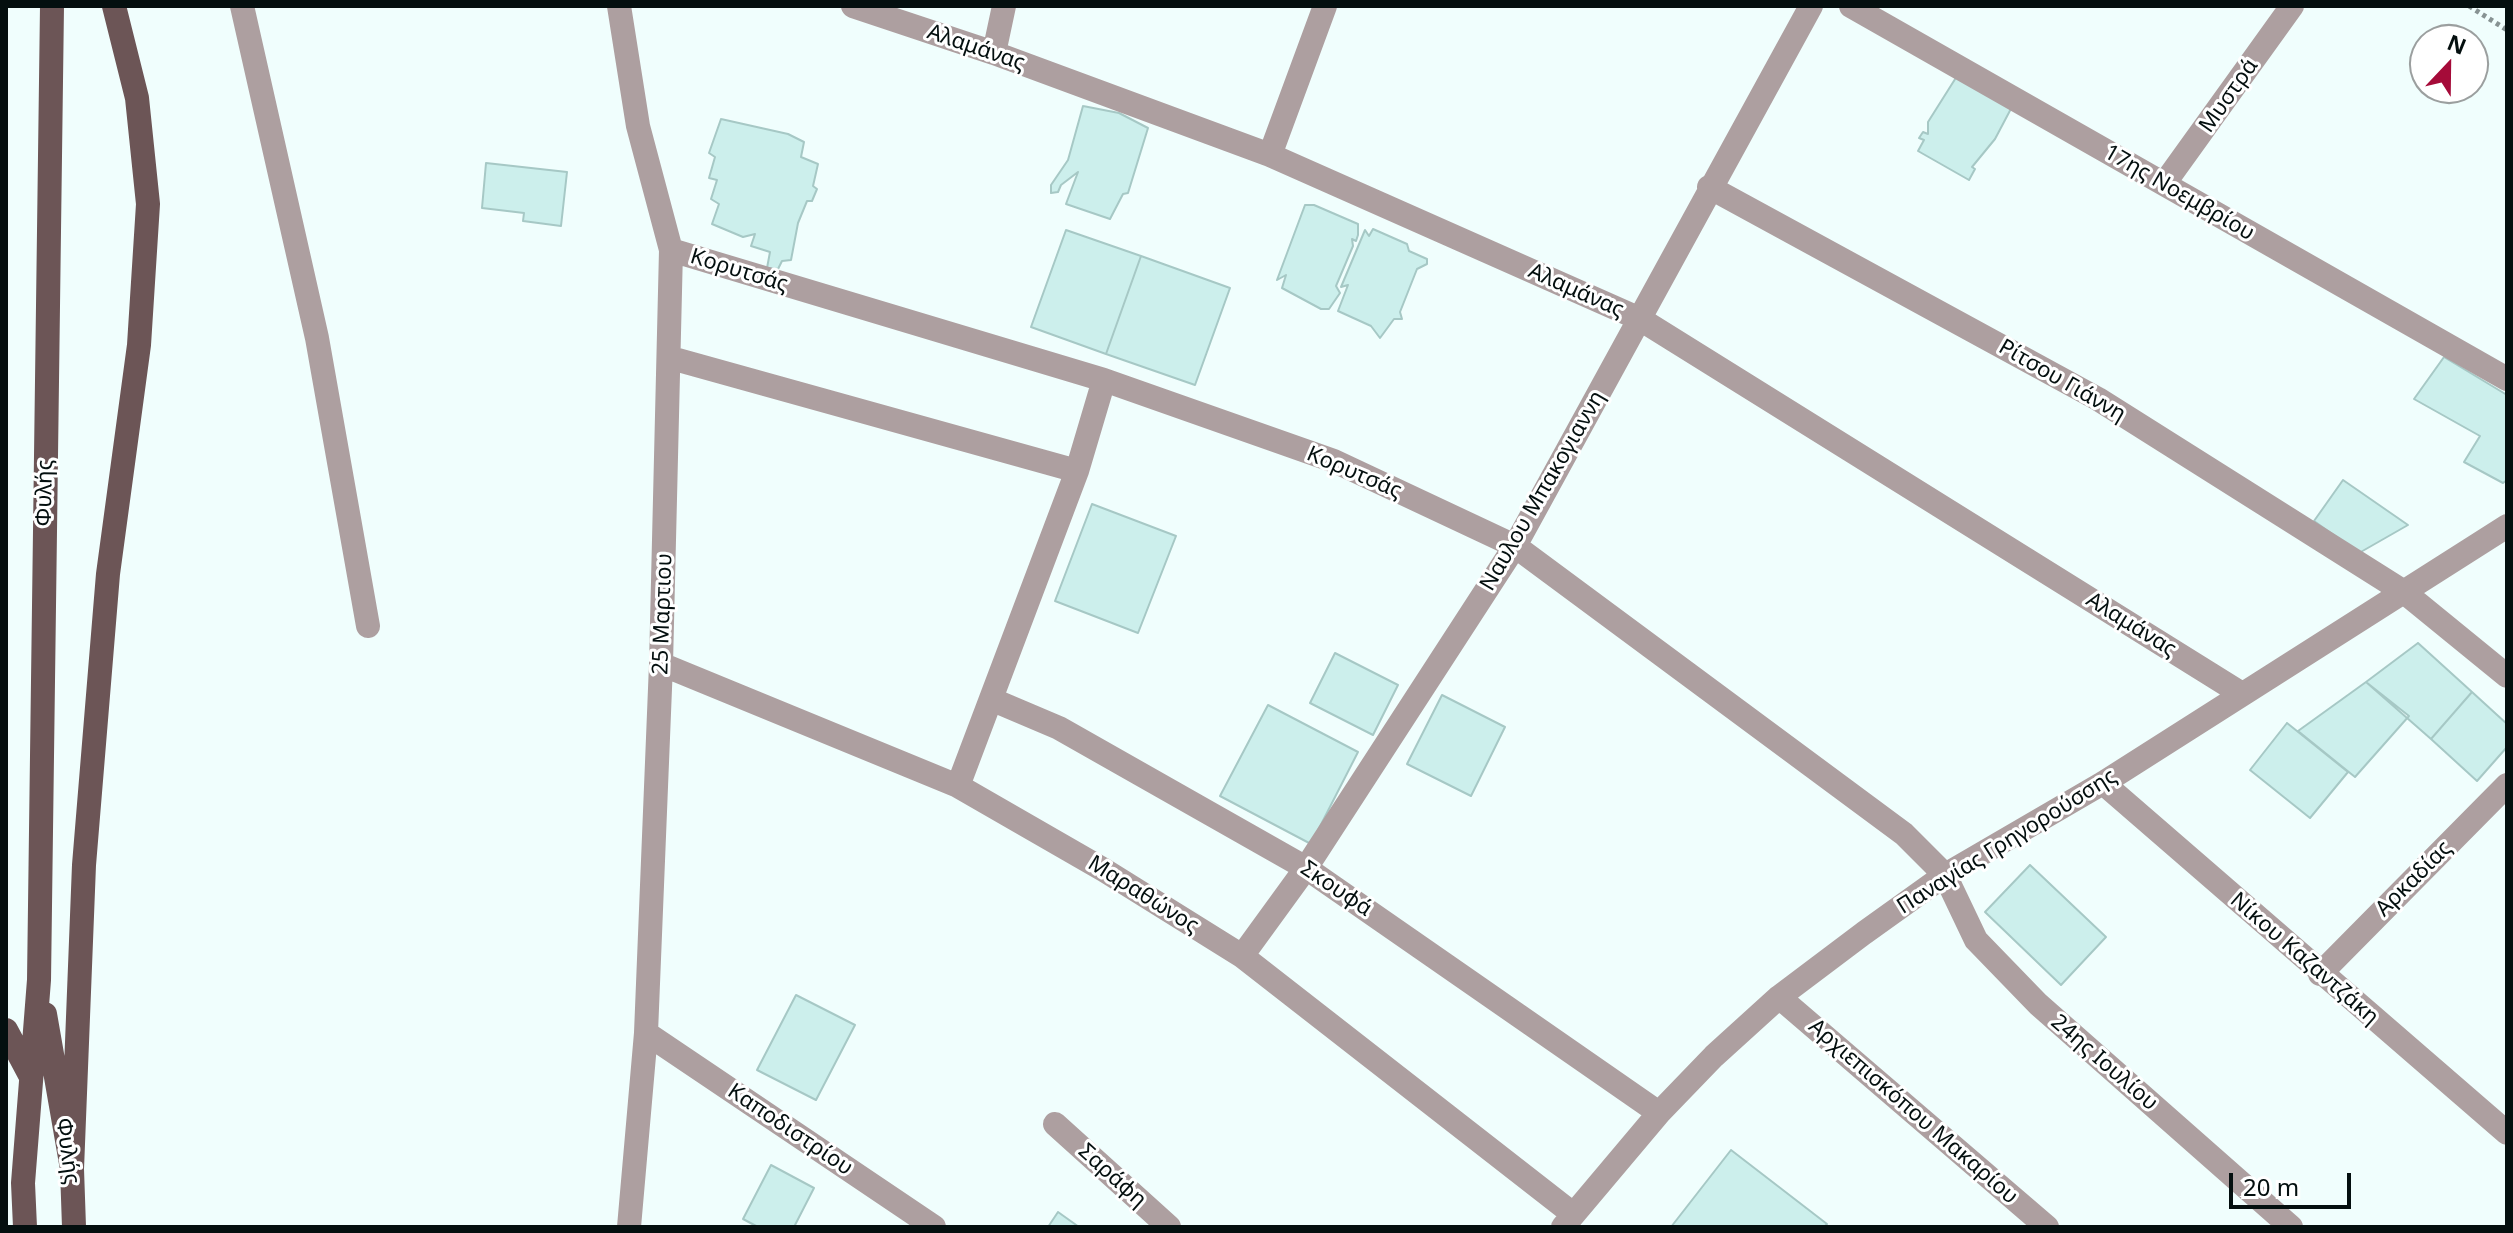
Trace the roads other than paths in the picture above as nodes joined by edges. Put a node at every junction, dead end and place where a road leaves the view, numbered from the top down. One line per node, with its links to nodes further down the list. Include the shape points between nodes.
1 (52, 6): 36 (main road, Φυλής)
2 (114, 6): 44 (main road, via 137,98 148,204 139,345 108,574 86,850)
3 (242, 6): 24 (street, via 317,338)
4 (619, 6): 15 (street, 25 Μαρτιου, via 638,126)
5 (853, 6): 11 (street, Αλαμάνας)
6 (1004, 6): 11 (street)
7 (1325, 6): 12 (street)
8 (1811, 6): 14 (street, Ναυλου Μπακογιαννη)
9 (1851, 6): 13 (street, 17ης Νοεμβρίου)
10 (2292, 6): 13 (street, Μυστρά)
11 (994, 53): 12 (street, Αλαμάνας)
12 (1270, 155): 16 (street, Αλαμάνας)
13 (2164, 184): 18 (street, 17ης Νοεμβρίου)
14 (1709, 187): 16 (street, Ναυλου Μπακογιαννη); 23 (street, Ρίτσου Γιάννη, via 2098,399)
15 (671, 250): 17 (street, 25 Μαρτιου); 19 (street, Κορυτσάς)
16 (1640, 319): 22 (street, Ναυλου Μπακογιαννη); 27 (street, Αλαμάνας)
17 (671, 358): 20 (street); 25 (street, 25 Μαρτιου)
18 (2507, 379)
19 (1104, 380): 20 (street); 22 (street, Κορυτσάς, via 1334,461)
20 (1077, 471): 28 (street)
21 (2507, 526): 23 (street, Παναγίας Γρηγορούσσης)
22 (1515, 546): 32 (street, Ναυλου Μπακογιαννη); 33 (street, Κορυτσάς, via 1904,834)
23 (2404, 592): 26 (street, Ρίτσου Γιάννη); 27 (street, Παναγίας Γρηγορούσσης)
24 (368, 626)
25 (661, 664): 31 (street, Μαραθώνος); 39 (street, 25 Μαρτιου)
26 (2507, 676)
27 (2242, 694): 29 (street, Παναγίας Γρηγορούσσης)
28 (993, 700): 31 (street); 32 (street, Σκουφά, via 1059,728)
29 (2103, 783): 33 (street, Παναγίας Γρηγορούσσης); 35 (street, Νίκου Καζαντζάκη)
30 (2507, 785): 35 (street, Αρκαδίας)
31 (958, 786): 34 (street, Μαραθώνος)
32 (1306, 868): 34 (street, Ναυλου Μπακογιαννη); 41 (street, Σκουφά)
33 (1945, 875): 37 (street, Παναγίας Γρηγορούσσης); 52 (street, 24ης Ιουλίου, via 1976,940 2038,1004)
34 (1242, 956): 45 (street, Μαραθώνος)
35 (2320, 974): 43 (street, Νίκου Καζαντζάκη)
36 (39, 980): 40 (main road, Φυλής); 44 (main road, Φυλής)
37 (1779, 997): 41 (street, Παναγίας Γρηγορούσσης); 51 (street, Αρχιεπισκόπου Μακαρίου)
38 (6, 1030): 40 (main road)
39 (646, 1033): 48 (street, 25 Μαρτιου); 49 (street, Καποδιστρίου)
40 (31, 1077): 46 (main road, Φυλής)
41 (1659, 1113): 45 (street, Παναγίας Γρηγορούσσης)
42 (1055, 1124): 50 (street, Σαράφη)
43 (2507, 1133)
44 (72, 1169): 47 (main road, Φυλής)
45 (1568, 1221)
46 (25, 1227)
47 (74, 1227)
48 (629, 1227)
49 (934, 1227)
50 (1169, 1227)
51 (2047, 1227)
52 (2291, 1227)

